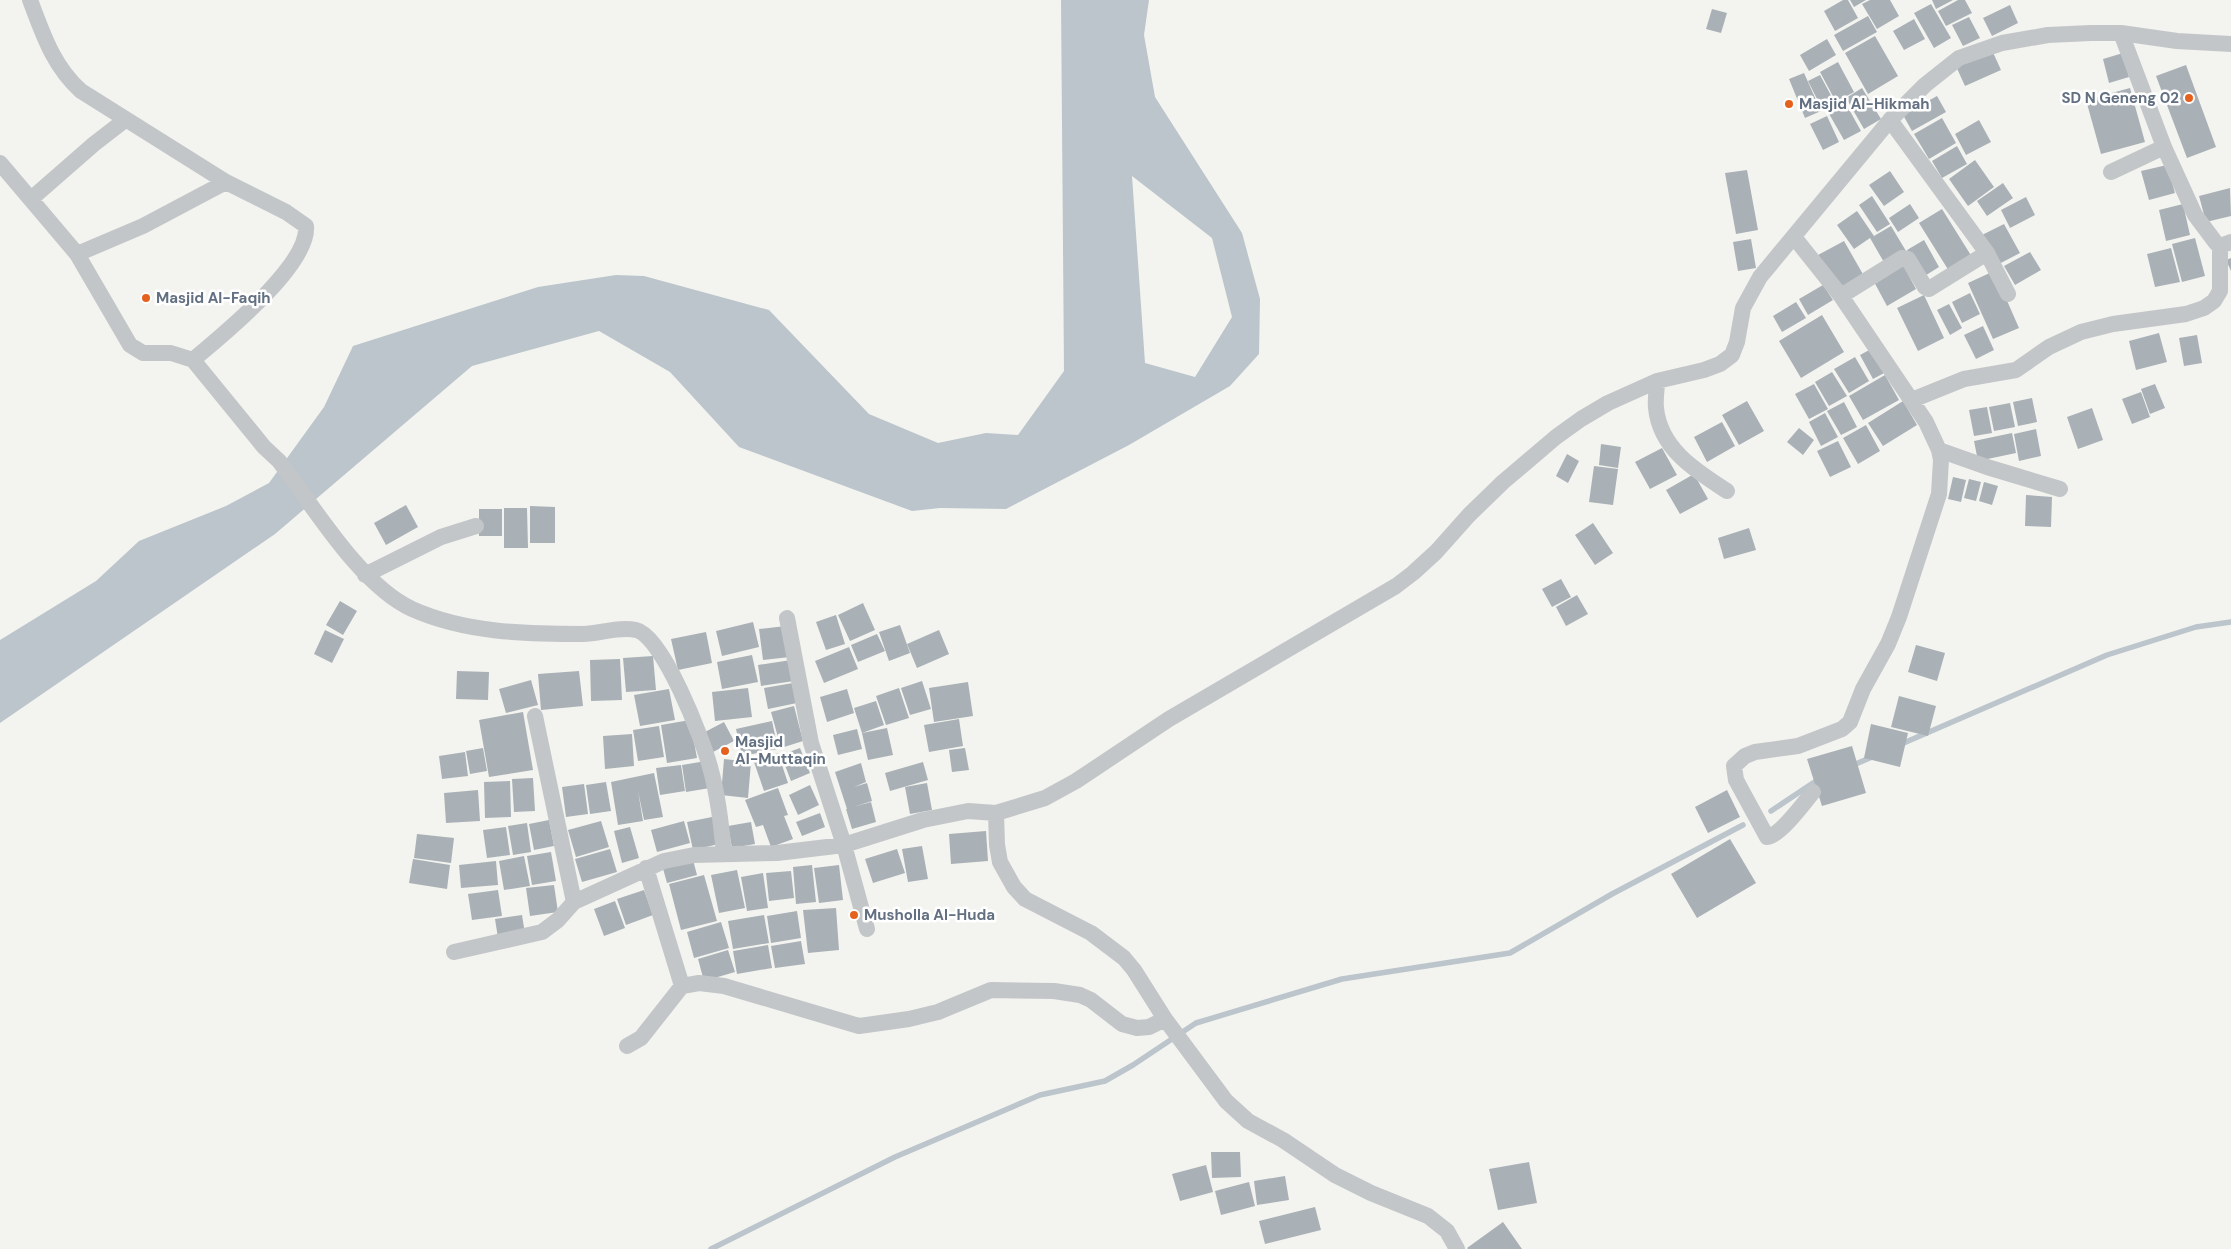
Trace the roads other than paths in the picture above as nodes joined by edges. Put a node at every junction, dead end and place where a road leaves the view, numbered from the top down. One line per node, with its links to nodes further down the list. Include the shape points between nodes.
1 (30, 0): 4 (street, via 50,52 67,78)
2 (2121, 33): 3 (street); 5 (street, via 2048,35 2002,43 1974,52 1945,68); 6 (street)
3 (2231, 44)
4 (125, 120): 9 (street, via 164,141); 10 (street)
5 (1890, 120): 11 (street); 13 (street)
6 (2164, 146): 8 (street); 12 (street, via 2195,215)
7 (0, 162): 10 (street)
8 (2111, 172)
9 (226, 182): 14 (street, via 143,226); 17 (street, via 286,212 304,224 306,230 300,251 288,269 236,323)
10 (31, 199): 14 (street)
11 (1794, 237): 16 (street); 18 (street, via 1750,293 1732,354 1720,364 1704,370)
12 (2225, 244): 19 (street, via 2220,291 2204,308 2080,332 2049,347 2016,370 1964,378)
13 (1987, 253): 15 (street); 16 (street, via 1929,289 1908,259 1902,258)
14 (76, 254): 17 (street, via 130,345 143,353 171,353)
15 (2008, 294)
16 (1841, 296): 19 (street)
17 (193, 360): 24 (street, via 279,461)
18 (1658, 381): 22 (street, via 1658,418 1670,445 1685,463); 28 (street, via 1608,403 1556,438 1496,488 1436,552 1396,586 1170,719 1060,791 1029,805)
19 (1912, 400): 20 (street)
20 (1939, 450): 21 (street); 27 (street, via 1939,494 1932,522 1895,626 1850,722 1842,729 1798,746 1756,752 1736,762 1736,780 1767,837 1791,818)
21 (2060, 488)
22 (1727, 491)
23 (476, 526): 24 (street, via 441,537)
24 (365, 575): 30 (street, via 410,608 478,629 586,634 629,629 643,632 662,657 695,722 710,767)
25 (787, 618): 29 (street, via 811,743)
26 (535, 716): 32 (street)
27 (1813, 792)
28 (996, 813): 29 (street, via 956,813); 36 (street, via 1000,862 1014,887 1025,898 1114,949 1134,970)
29 (844, 845): 30 (street, via 777,853); 33 (street)
30 (724, 853): 31 (street, via 694,854)
31 (646, 868): 32 (street); 35 (street)
32 (574, 902): 34 (street, via 542,932)
33 (867, 929)
34 (454, 952)
35 (682, 986): 36 (street, via 699,983 724,986 860,1026 938,1012 991,990 1054,991 1080,995 1122,1024 1136,1028); 37 (street, via 641,1038)
36 (1169, 1025): 38 (street, via 1226,1101 1248,1120 1335,1175 1428,1216 1447,1231)
37 (627, 1046)
38 (1457, 1249)

